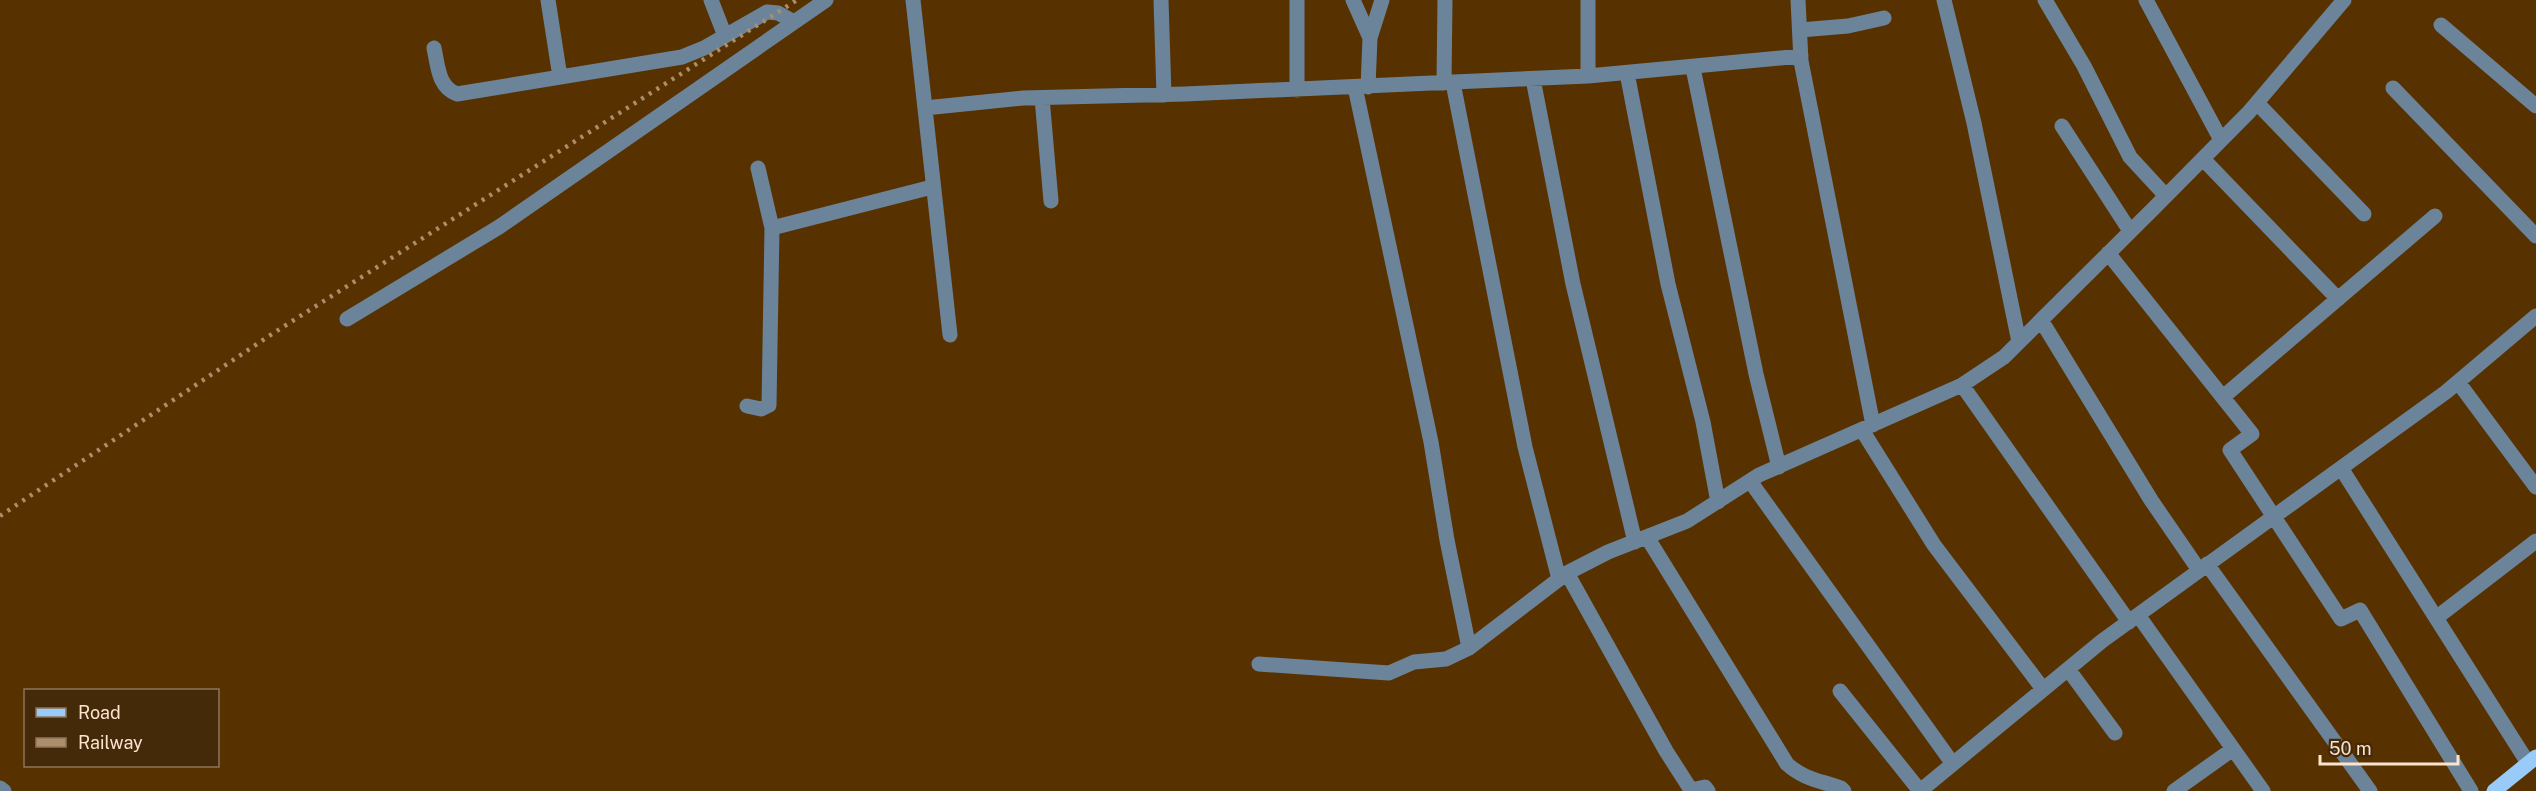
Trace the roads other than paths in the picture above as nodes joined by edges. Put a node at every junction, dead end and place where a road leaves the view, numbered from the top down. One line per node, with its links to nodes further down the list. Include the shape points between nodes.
1 (548, 0): 27 (street)
2 (711, 0): 20 (street)
3 (826, 0): 17 (street)
4 (913, 0): 37 (street)
5 (1161, 0): 33 (street)
6 (1297, 0): 32 (street)
7 (1353, 0): 21 (street)
8 (1382, 0): 21 (street)
9 (1445, 0): 29 (street)
10 (1588, 0): 26 (street)
11 (1798, 0): 19 (street)
12 (1944, 0): 56 (street)
13 (2045, 0): 43 (street, via 2130,157)
14 (2146, 0): 39 (street)
15 (2338, 2): 35 (street)
16 (1884, 18): 19 (street)
17 (794, 22): 20 (street, via 767,12); 53 (street, via 499,227)
18 (2441, 25): 36 (street)
19 (1800, 30): 23 (street)
20 (725, 36): 27 (street, via 682,57)
21 (1370, 38): 30 (street)
22 (434, 48): 27 (street, via 441,79 446,89 457,94)
23 (1801, 56): 24 (street); 61 (street)
24 (1693, 68): 25 (street); 62 (street)
25 (1627, 73): 26 (street); 66 (street, via 1668,284 1703,423)
26 (1588, 76): 28 (street)
27 (560, 77)
28 (1533, 79): 29 (street); 68 (street, via 1573,284)
29 (1448, 83): 30 (street); 71 (street, via 1525,447)
30 (1362, 87): 32 (street); 74 (street)
31 (2393, 88): 49 (street)
32 (1297, 90): 33 (street)
33 (1164, 95): 34 (street)
34 (1042, 98): 37 (street); 44 (street)
35 (2257, 103): 39 (street); 45 (street)
36 (2536, 106)
37 (925, 108): 42 (street)
38 (2062, 126): 48 (street)
39 (2221, 140): 40 (street)
40 (2203, 159): 43 (street); 51 (street)
41 (758, 168): 47 (street)
42 (932, 187): 47 (street); 55 (street)
43 (2166, 196): 48 (street)
44 (1052, 201)
45 (2364, 214)
46 (2435, 216): 51 (street)
47 (772, 228): 60 (street, via 769,405 761,409)
48 (2130, 231): 50 (street)
49 (2536, 236)
50 (2108, 253): 54 (street); 59 (street)
51 (2338, 299): 59 (street)
52 (2535, 318): 57 (street)
53 (347, 319)
54 (2041, 320): 56 (street); 70 (street, via 2151,501)
55 (950, 335)
56 (2019, 342): 58 (street)
57 (2458, 382): 63 (street); 65 (street)
58 (1962, 385): 61 (street); 72 (street)
59 (2223, 397): 67 (street, via 2252,434 2230,450)
60 (747, 406)
61 (1867, 427): 62 (street); 77 (street, via 1934,546)
62 (1779, 467): 64 (street)
63 (2342, 468): 67 (street); 73 (street)
64 (1750, 481): 66 (street); 82 (street)
65 (2536, 487)
66 (1718, 502): 68 (street, via 1687,521)
67 (2273, 517): 70 (street); 90 (street, via 2341,619 2360,610)
68 (1641, 540): 71 (street); 86 (street, via 1787,764 1810,780)
69 (2536, 541): 73 (street)
70 (2203, 567): 72 (street); 89 (street)
71 (1563, 576): 74 (street); 85 (street, via 1691,790 1705,787)
72 (2133, 618): 76 (street); 80 (street)
73 (2436, 618): 81 (street)
74 (1469, 648): 75 (street, via 1446,659 1414,662 1389,673)
75 (1259, 664)
76 (2068, 669): 77 (street); 79 (street)
77 (2043, 689): 82 (street)
78 (1840, 691): 82 (street, via 1920,791)
79 (2115, 733)
80 (2233, 749): 87 (street); 88 (street)
81 (2532, 760): 91 (main road)
82 (1953, 764)
83 (0, 788): 84 (street)
84 (4, 791)
85 (1708, 791)
86 (1844, 791)
87 (2174, 791)
88 (2263, 791)
89 (2370, 791)
90 (2470, 791)
91 (2494, 791)

